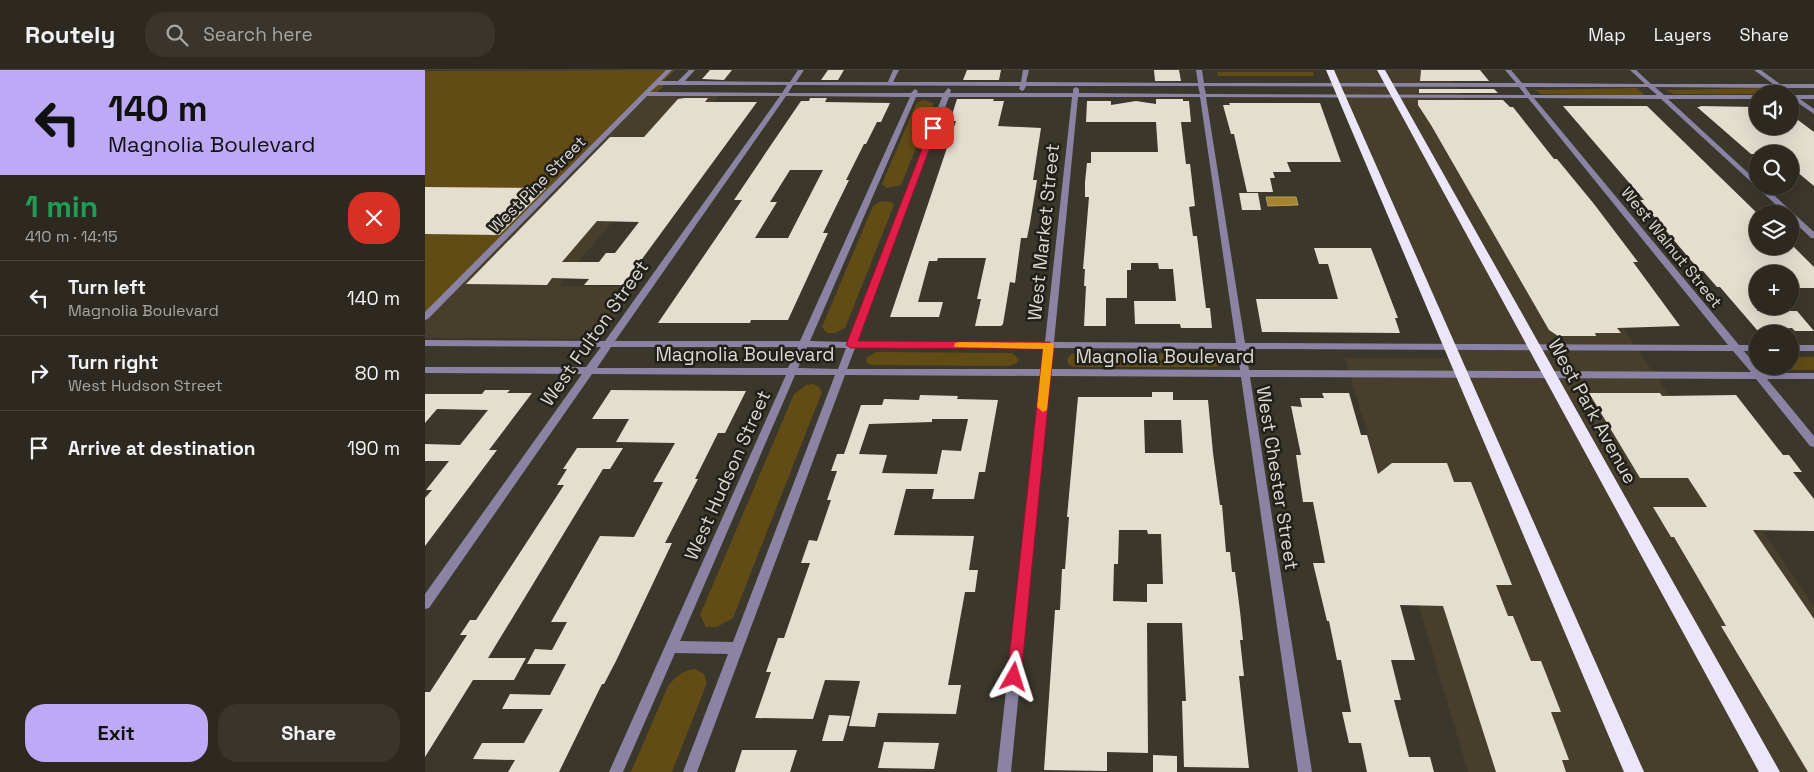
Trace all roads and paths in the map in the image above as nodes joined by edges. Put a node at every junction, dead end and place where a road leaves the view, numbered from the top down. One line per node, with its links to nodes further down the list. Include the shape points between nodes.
1 (669, 70): 12 (street, West Pine Street)
2 (692, 70): 13 (street)
3 (801, 70): 14 (street, West Fulton Street)
4 (897, 70): 15 (street)
5 (1026, 70): 18 (street)
6 (1199, 70): 20 (street, West Chester Street)
7 (1330, 70): 28 (highway)
8 (1381, 70): 21 (highway, West Park Avenue)
9 (1508, 70): 22 (street, West Walnut Street)
10 (1633, 70): 23 (street)
11 (1757, 70): 24 (street)
12 (656, 83): 13 (street); 29 (street, West Pine Street)
13 (680, 83): 14 (street)
14 (792, 83): 15 (street); 30 (street, West Fulton Street)
15 (890, 83): 16 (street)
16 (919, 83): 17 (street); 31 (street, West Hudson Street)
17 (950, 83): 18 (street); 32 (street)
18 (1023, 83): 19 (street); 33 (street)
19 (1077, 84): 20 (street); 34 (street, West Market Street)
20 (1201, 84): 28 (street); 35 (street, West Chester Street)
21 (1389, 84): 22 (street); 28 (street); 36 (highway, West Park Avenue)
22 (1520, 85): 23 (street); 37 (street, West Walnut Street)
23 (1650, 85): 25 (street); 38 (street)
24 (1778, 85)
25 (1749, 86)
26 (1799, 86): 27 (street)
27 (1814, 86)
28 (1338, 90): 35 (street); 36 (street); 54 (highway)
29 (645, 94): 30 (street); 47 (street, West Pine Street)
30 (784, 94): 31 (street); 49 (street, West Fulton Street)
31 (914, 95): 32 (street); 50 (street, West Hudson Street)
32 (946, 95): 33 (street); 51 (street)
33 (1020, 95): 34 (street)
34 (1076, 95): 35 (street); 52 (street, West Market Street)
35 (1203, 95): 53 (street, West Chester Street)
36 (1395, 95): 37 (street); 55 (highway, West Park Avenue)
37 (1529, 96): 38 (street); 56 (street, West Walnut Street)
38 (1662, 96): 40 (street); 44 (street)
39 (1799, 96): 41 (street)
40 (1749, 97)
41 (1814, 97)
42 (1799, 101): 43 (street)
43 (1814, 112)
44 (1749, 176)
45 (1770, 195): 46 (street)
46 (1814, 236)
47 (425, 317)
48 (425, 343): 49 (street, Magnolia Boulevard)
49 (608, 344): 50 (street, Magnolia Boulevard); 61 (street, West Fulton Street)
50 (804, 344): 51 (street, Magnolia Boulevard); 62 (street, West Hudson Street)
51 (851, 345): 52 (street, Magnolia Boulevard); 63 (street)
52 (1049, 345): 53 (street, Magnolia Boulevard); 64 (street, West Market Street)
53 (1241, 346): 54 (street, Magnolia Boulevard); 65 (street, West Chester Street)
54 (1450, 347): 55 (street, Magnolia Boulevard); 66 (highway)
55 (1535, 347): 56 (street, Magnolia Boulevard); 67 (highway, West Park Avenue)
56 (1735, 348): 57 (street, Magnolia Boulevard); 68 (street, West Walnut Street)
57 (1749, 348)
58 (1799, 348): 59 (street)
59 (1814, 348)
60 (425, 370): 61 (street, Magnolia Boulevard)
61 (589, 371): 62 (street, Magnolia Boulevard); 71 (street, West Fulton Street)
62 (792, 372): 63 (street, Magnolia Boulevard); 72 (street, West Hudson Street)
63 (841, 372): 64 (street, Magnolia Boulevard); 73 (street)
64 (1046, 373): 65 (street, Magnolia Boulevard); 76 (street, West Market Street)
65 (1245, 374): 66 (street, Magnolia Boulevard); 77 (street, West Chester Street)
66 (1462, 374): 67 (street, Magnolia Boulevard); 78 (highway)
67 (1550, 375): 68 (street, Magnolia Boulevard); 79 (highway, West Park Avenue)
68 (1759, 376): 69 (street, Magnolia Boulevard); 70 (street, West Walnut Street)
69 (1814, 376)
70 (1814, 443)
71 (425, 604)
72 (671, 647): 73 (street); 74 (street, West Hudson Street)
73 (737, 648): 75 (street)
74 (616, 772)
75 (691, 772)
76 (1004, 772)
77 (1305, 772)
78 (1634, 772)
79 (1770, 772)

